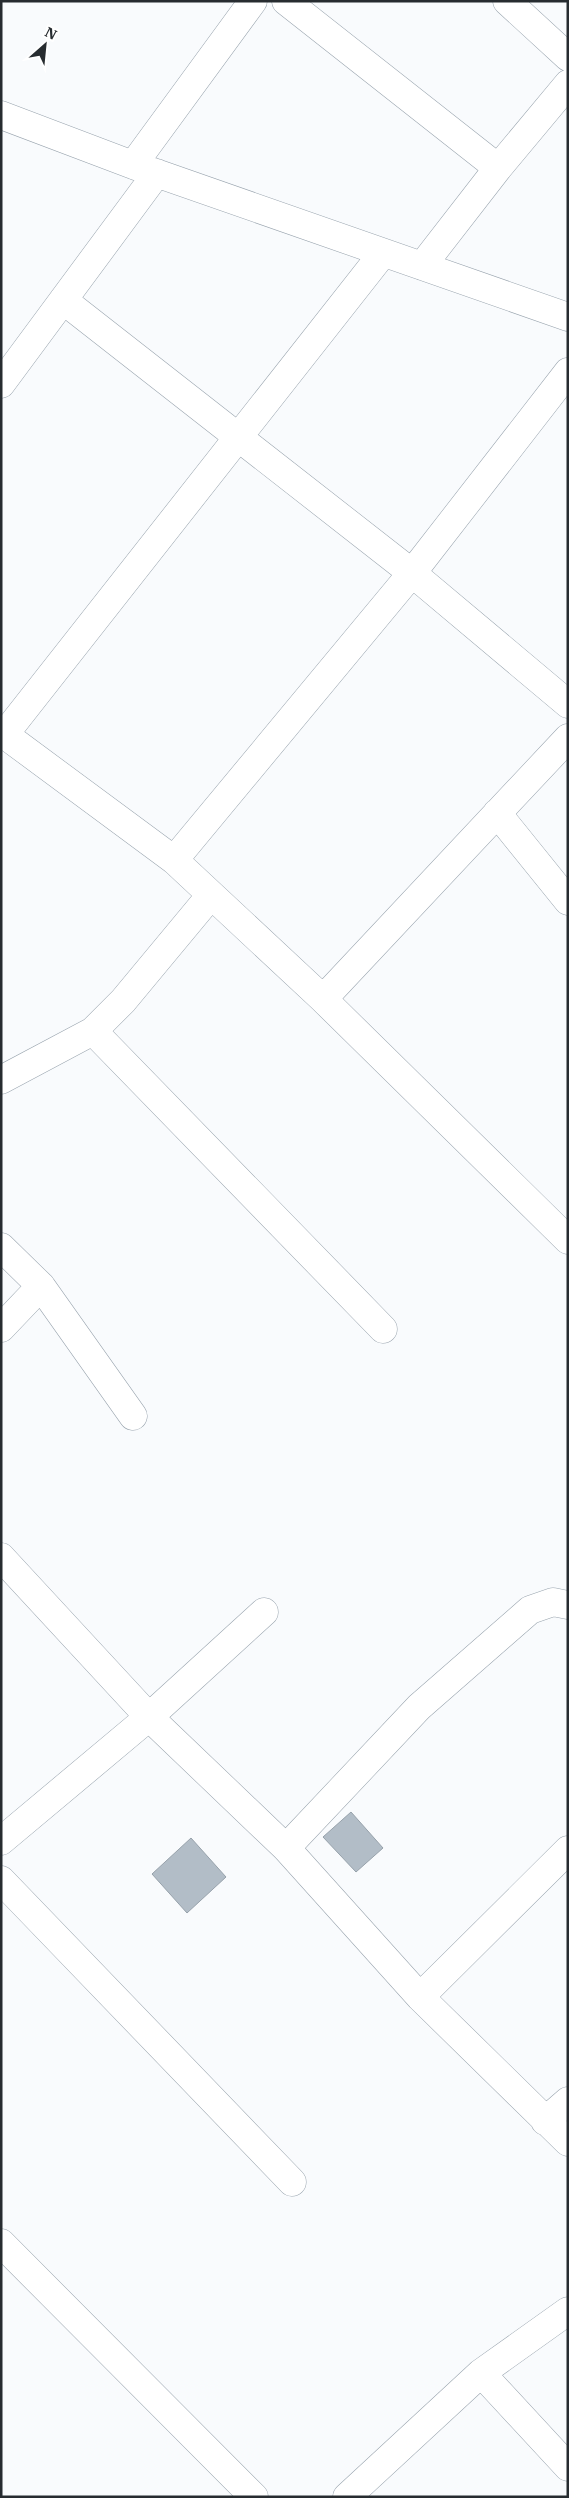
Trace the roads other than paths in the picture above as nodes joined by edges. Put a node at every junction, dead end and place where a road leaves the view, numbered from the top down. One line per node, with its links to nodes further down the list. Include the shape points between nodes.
1 (253, 1): 8 (street)
2 (286, 1): 7 (street)
3 (507, 1): 4 (street)
4 (568, 57)
5 (568, 84): 7 (street)
6 (1, 115): 8 (street)
7 (498, 168): 10 (street)
8 (145, 169): 9 (street); 11 (street)
9 (383, 253): 10 (street); 15 (street)
10 (422, 266): 12 (street)
11 (63, 300): 14 (street); 15 (street)
12 (568, 317)
13 (568, 372): 16 (street)
14 (1, 384)
15 (239, 437): 16 (street); 18 (street)
16 (412, 573): 17 (street); 21 (street)
17 (568, 704)
18 (3, 733): 21 (street)
19 (568, 738): 20 (street)
20 (497, 813): 23 (street); 24 (street)
21 (174, 860): 22 (street)
22 (211, 894): 24 (street); 25 (street, via 123,1001)
23 (568, 901)
24 (323, 999): 27 (street)
25 (94, 1031): 26 (street); 31 (street)
26 (1, 1080)
27 (568, 1240)
28 (1, 1247): 29 (street)
29 (41, 1286): 30 (street); 32 (street)
30 (1, 1328)
31 (383, 1329)
32 (133, 1416)
33 (1, 1557): 36 (street)
34 (568, 1605): 38 (street, via 553,1602 530,1610 419,1707)
35 (264, 1612): 36 (street)
36 (149, 1717): 37 (street); 38 (street)
37 (1, 1841)
38 (286, 1848): 41 (street)
39 (568, 1850): 41 (street)
40 (1, 1880): 45 (street)
41 (420, 1997): 43 (street)
42 (568, 2101): 43 (street)
43 (545, 2121): 44 (street)
44 (568, 2142)
45 (292, 2182)
46 (1, 2244): 50 (street)
47 (568, 2311): 48 (street)
48 (481, 2373): 49 (street); 51 (street)
49 (568, 2467)
50 (254, 2497)
51 (347, 2497)

